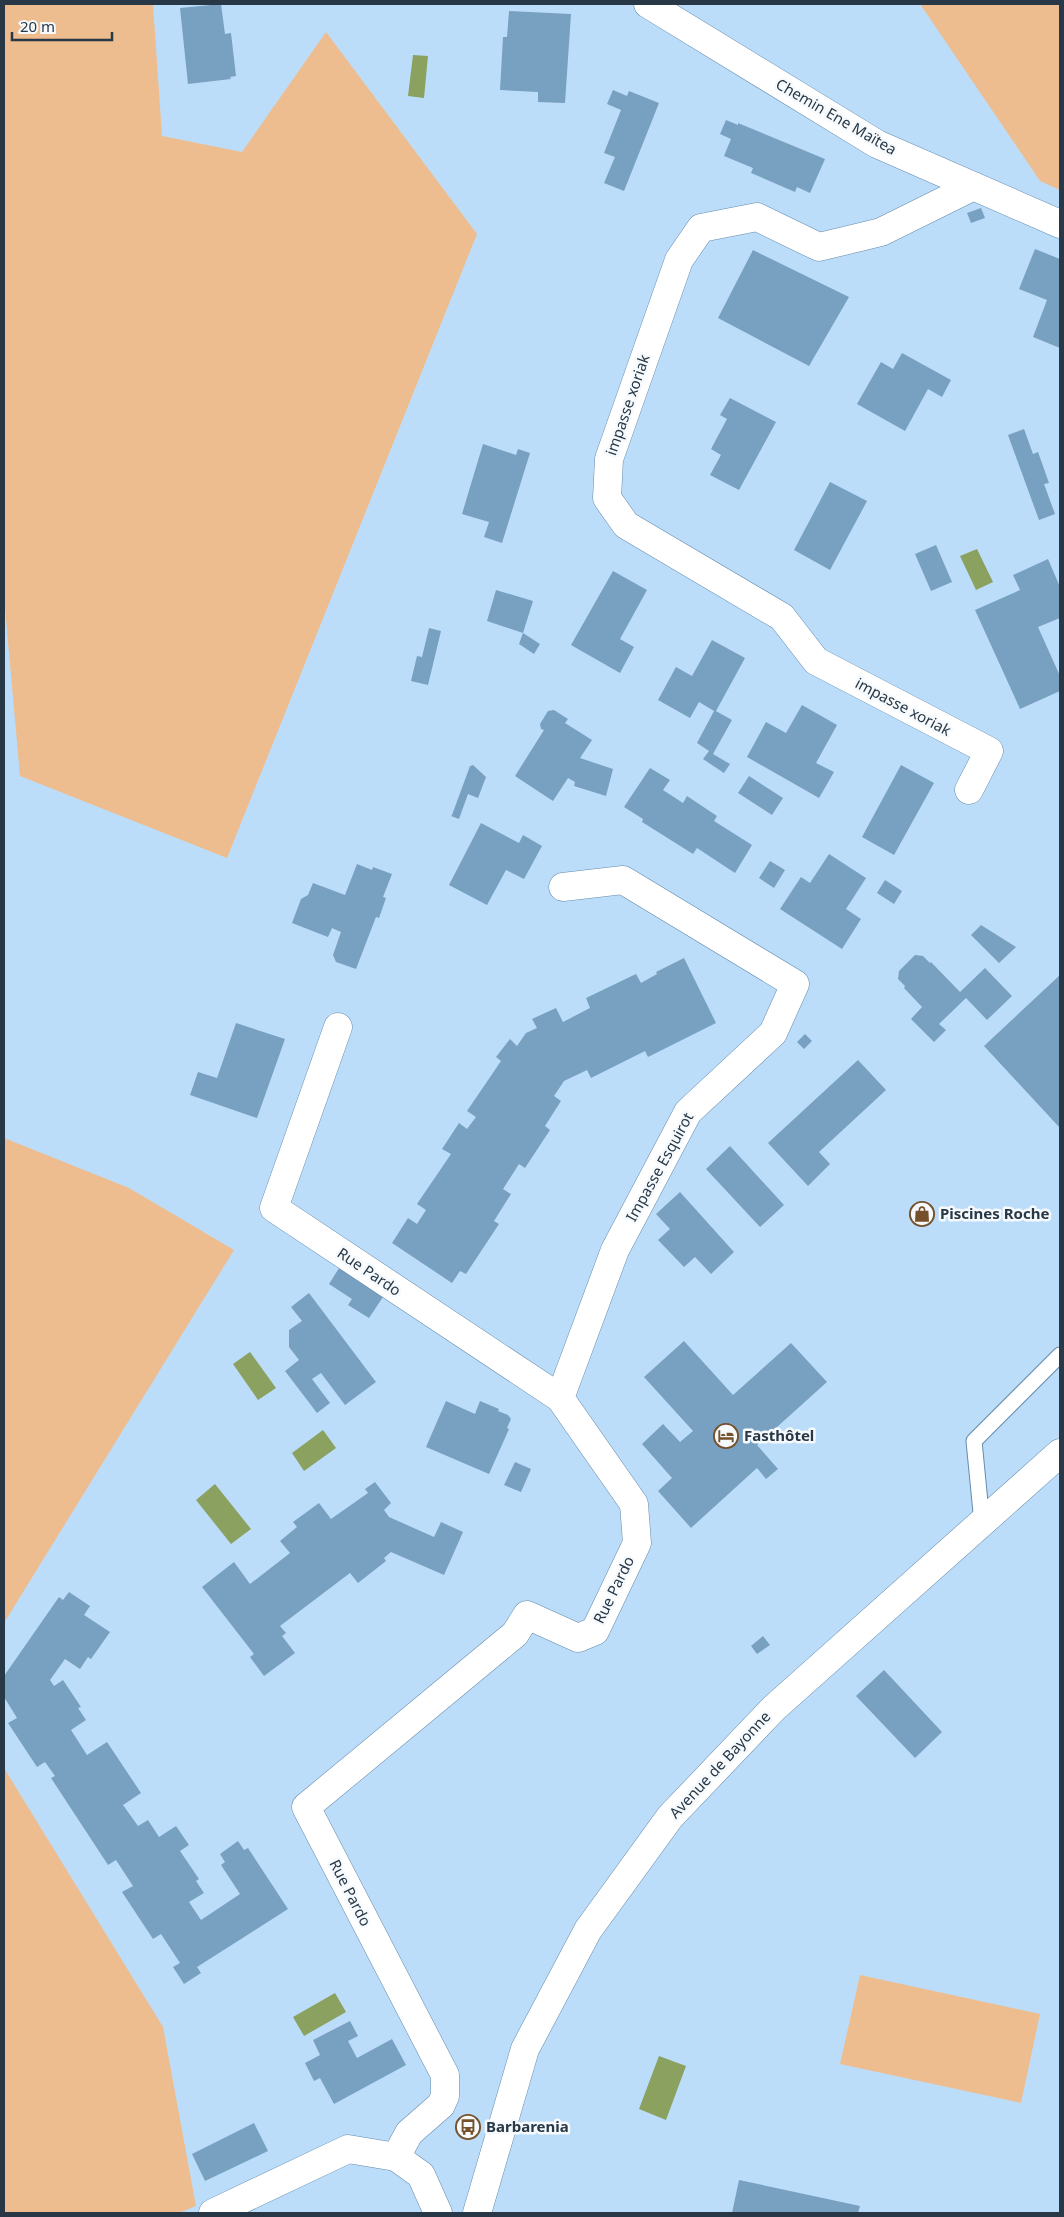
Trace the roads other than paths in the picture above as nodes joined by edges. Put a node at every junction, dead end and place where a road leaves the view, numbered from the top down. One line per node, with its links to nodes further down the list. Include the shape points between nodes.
1 (648, 4): 2 (street, Chemin Ene Maïtea, via 877,144)
2 (974, 186): 3 (street, Chemin Ene Maïtea); 4 (street, impasse xoriak, via 881,232 819,247 757,217 701,228 679,260 609,459 607,498 626,526 782,617 816,661 989,751)
3 (1060, 224)
4 (969, 790)
5 (563, 887): 8 (street, Impasse Esquirot, via 623,880 795,984 774,1033 688,1112 615,1250)
6 (338, 1027): 8 (street, Rue Pardo, via 274,1208)
7 (1060, 1355): 10 (lane, via 974,1441)
8 (560, 1398): 11 (street, Rue Pardo, via 634,1504 638,1543 595,1631 578,1638 527,1615 515,1634 306,1807 444,2075 445,2096 441,2105 409,2133)
9 (1060, 1453): 10 (street, Avenue de Bayonne)
10 (982, 1523): 12 (street, Avenue de Bayonne, via 774,1708 670,1817 588,1930 525,2049)
11 (396, 2157): 13 (street, via 348,2149); 14 (street, via 421,2175)
12 (494, 2161): 15 (street); 16 (street)
13 (213, 2213)
14 (438, 2213)
15 (477, 2213)
16 (482, 2213)

